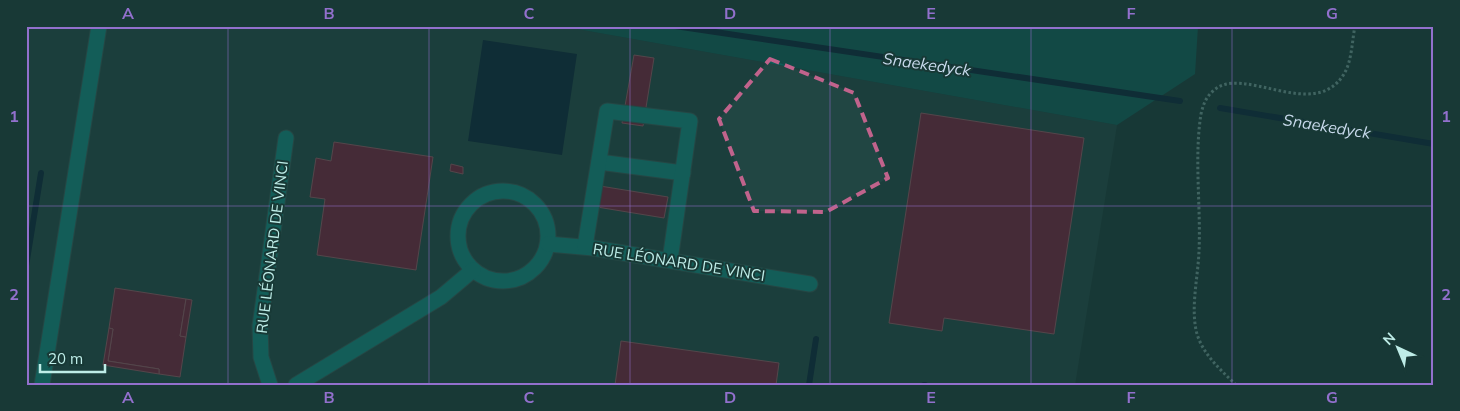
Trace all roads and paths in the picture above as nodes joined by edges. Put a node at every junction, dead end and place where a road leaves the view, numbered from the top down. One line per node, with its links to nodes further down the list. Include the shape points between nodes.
1 (99, 26): 11 (street)
2 (1355, 26): 14 (path, via 1347,68 1326,90 1290,93 1226,84 1214,89 1203,105 1195,322 1206,353)
3 (286, 138): 12 (street, RUE LÉONARD DE VINCI, via 260,326 261,357)
4 (599, 162): 5 (street); 5 (street, via 607,111 690,121); 7 (street)
5 (682, 173): 8 (street)
6 (548, 244): 7 (street, RUE LÉONARD DE VINCI); 9 (street, via 539,264 521,278 493,280); 9 (street, via 546,220 531,200 508,191 488,194 466,212 458,235 460,249)
7 (585, 246): 8 (street, RUE LÉONARD DE VINCI)
8 (670, 260): 10 (street, RUE LÉONARD DE VINCI)
9 (473, 270): 13 (street, via 441,297)
10 (810, 284)
11 (42, 385)
12 (270, 385)
13 (296, 385)
14 (1236, 385)

